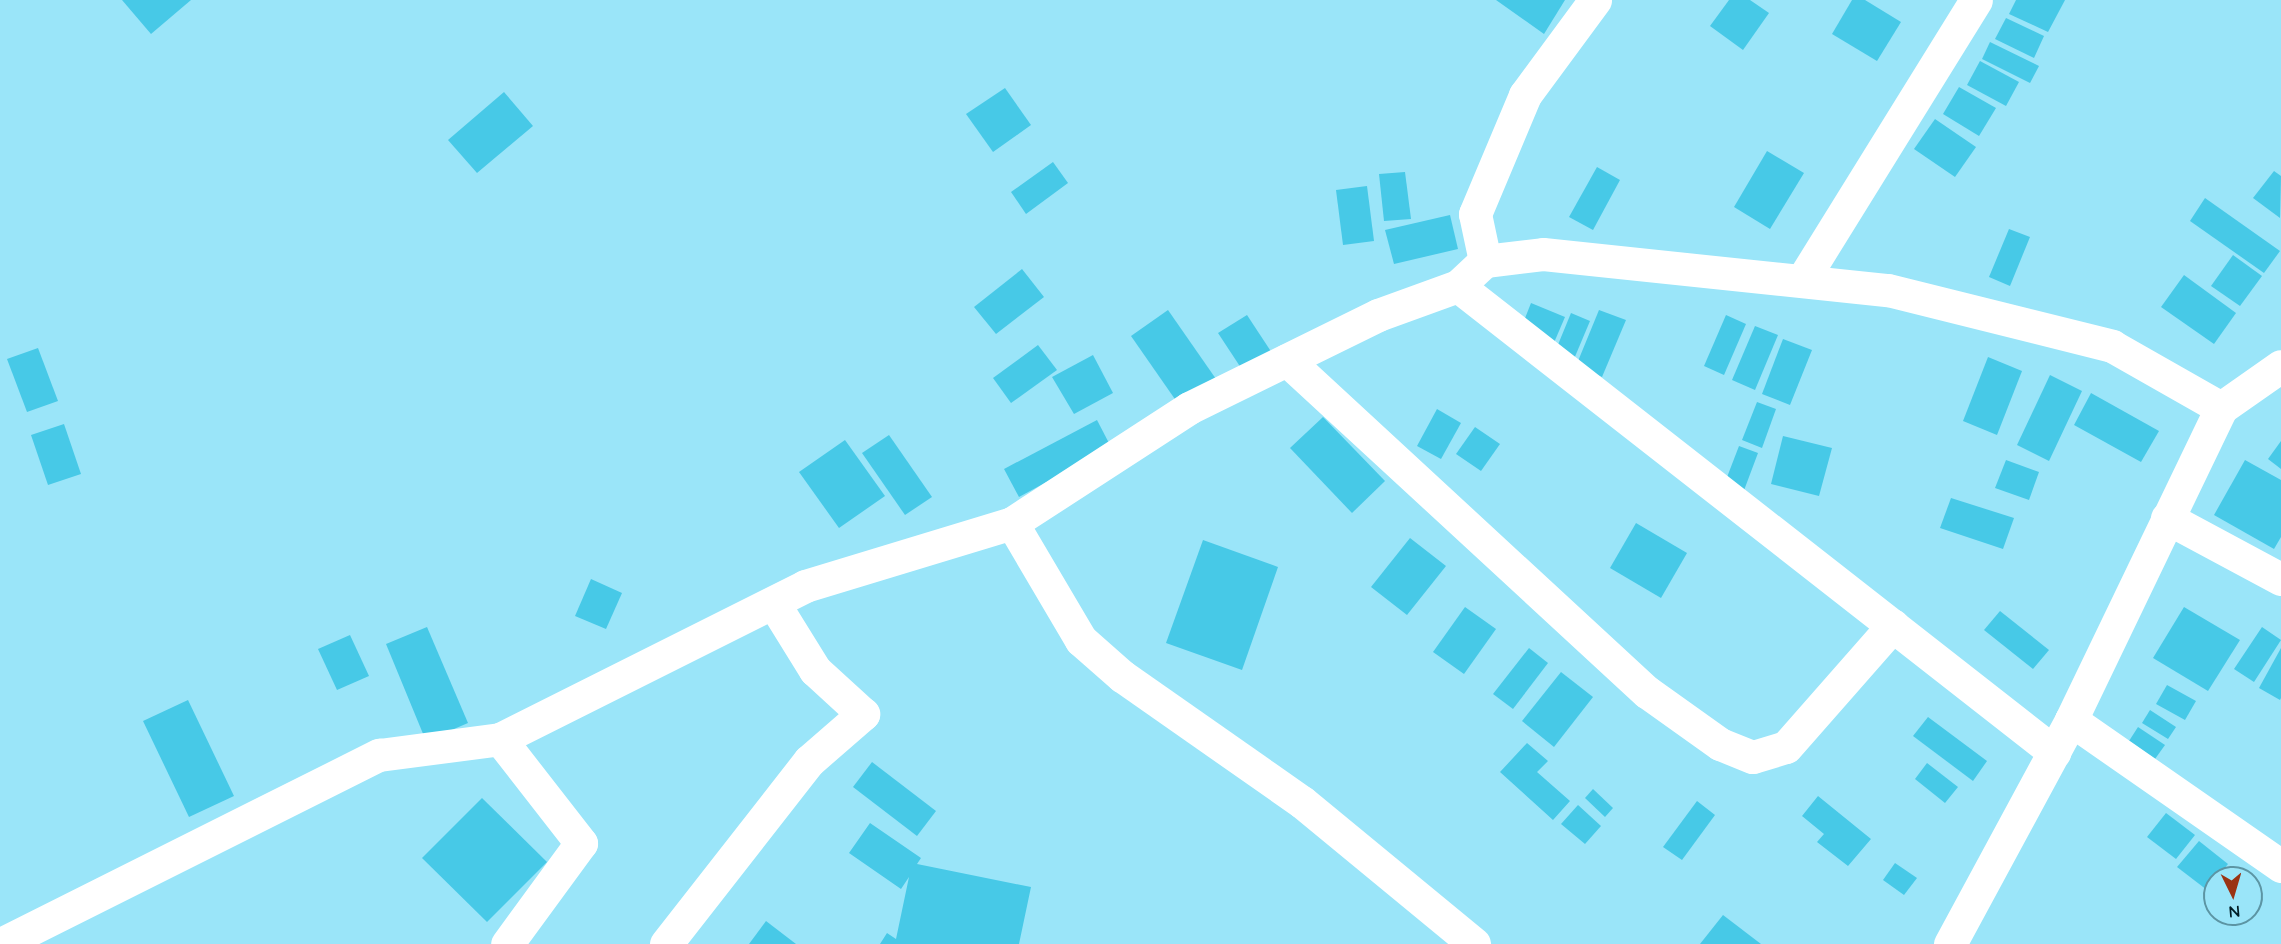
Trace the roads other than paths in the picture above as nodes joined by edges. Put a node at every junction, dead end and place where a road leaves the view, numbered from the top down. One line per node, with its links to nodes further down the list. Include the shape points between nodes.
1 (1595, 0): 3 (street, via 1525,95 1475,213)
2 (1976, 0): 4 (street)
3 (1485, 261): 4 (street, via 1543,254); 5 (street)
4 (1803, 279): 8 (street, via 1888,290 2112,346)
5 (1458, 286): 6 (street, via 1378,315); 13 (street, via 1600,401 1630,416 1674,460 1750,511)
6 (1287, 360): 10 (street, via 1189,408); 13 (street, via 1647,692 1720,744 1753,757 1786,747)
7 (2281, 366): 8 (street)
8 (2222, 408): 9 (street)
9 (2167, 518): 11 (street); 14 (street)
10 (1012, 523): 12 (street, via 805,586); 21 (street, via 1081,640 1122,676 1302,802)
11 (2281, 579)
12 (774, 604): 15 (street); 20 (street, via 815,670 863,714 809,761)
13 (1893, 624): 16 (street)
14 (2071, 720): 16 (street); 17 (street)
15 (500, 739): 18 (street, via 379,755); 19 (street, via 581,843)
16 (2054, 752): 22 (street)
17 (2281, 866)
18 (1, 944)
19 (507, 944)
20 (666, 944)
21 (1474, 944)
22 (1950, 944)

